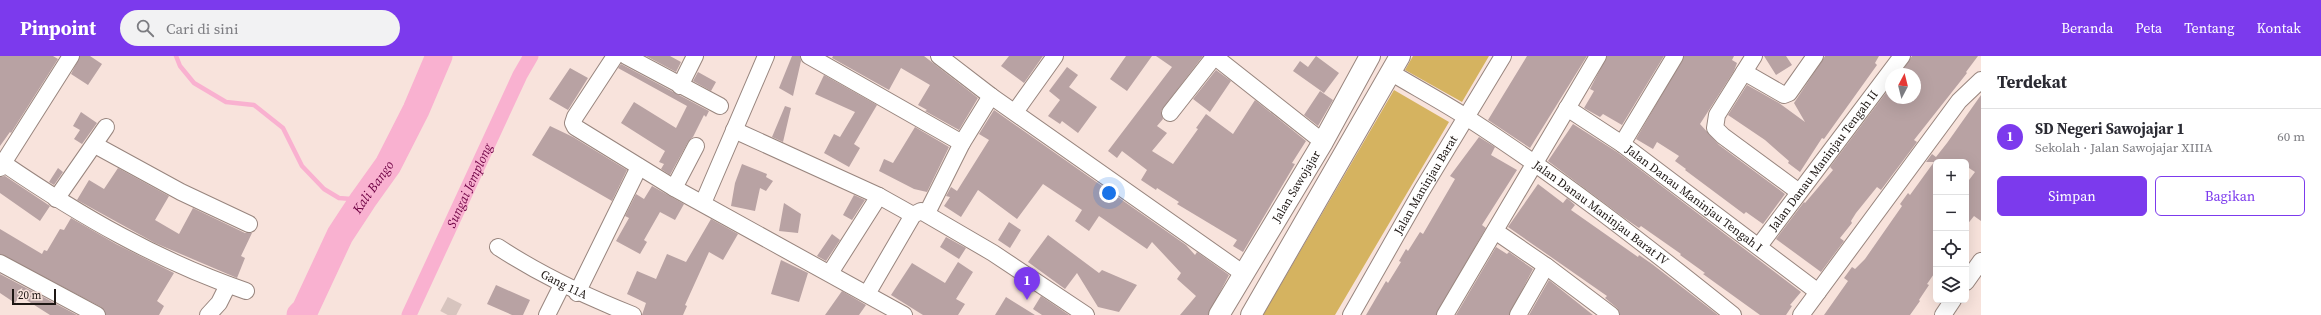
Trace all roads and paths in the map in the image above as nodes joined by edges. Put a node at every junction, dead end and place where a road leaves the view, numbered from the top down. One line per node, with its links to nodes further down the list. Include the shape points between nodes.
1 (71, 56): 35 (street)
2 (615, 56): 36 (street, via 573,123 575,127)
3 (626, 56): 20 (street)
4 (695, 56): 20 (street)
5 (766, 56): 28 (street)
6 (809, 56): 30 (street)
7 (939, 56): 21 (street)
8 (1055, 56): 24 (street)
9 (1214, 56): 25 (street); 29 (street)
10 (1370, 56): 29 (main road, Jalan Sawojajar)
11 (1503, 56): 26 (street, Jalan Maninjau Barat)
12 (1598, 56): 23 (street)
13 (1674, 56): 31 (street)
14 (1754, 56): 18 (street)
15 (1815, 56): 18 (street, via 1789,93 1784,95)
16 (1902, 56): 38 (street, Jalan Danau Maninjau Tengah II)
17 (1395, 64): 26 (street, Jalan Danau Maninjau Barat IV); 67 (main road, Jalan Sawojajar)
18 (1744, 72): 38 (street, via 1717,115 1715,128)
19 (1981, 80): 56 (street, via 1959,101)
20 (680, 86): 22 (street)
21 (991, 96): 24 (street); 30 (street)
22 (720, 106)
23 (1568, 108): 31 (street, Jalan Danau Maninjau Tengah I); 34 (street)
24 (1015, 112): 51 (street)
25 (1170, 113)
26 (1466, 117): 34 (street, Jalan Danau Maninjau Barat IV); 68 (street, Jalan Maninjau Barat)
27 (106, 127): 32 (street)
28 (734, 130): 39 (street); 41 (street)
29 (1322, 142): 51 (main road, Jalan Sawojajar)
30 (962, 143): 42 (street)
31 (1622, 144): 45 (street, Jalan Danau Maninjau Tengah I)
32 (95, 145): 40 (street); 43 (street, via 188,196)
33 (696, 146): 37 (street)
34 (1533, 164): 44 (street); 72 (street, Jalan Danau Maninjau Barat IV, via 1656,253)
35 (1, 166): 40 (street)
36 (639, 167): 37 (street); 57 (street)
37 (674, 188): 41 (street)
38 (1799, 192): 45 (street, Jalan Danau Maninjau Tengah II)
39 (879, 196): 42 (street); 50 (street)
40 (56, 199): 53 (street, via 134,244)
41 (703, 203): 50 (street)
42 (920, 214): 58 (street); 65 (street)
43 (250, 224)
44 (1495, 231): 49 (street); 69 (street)
45 (1759, 246): 56 (street, Jalan Danau Maninjau Tengah I)
46 (498, 248): 54 (street, Gang 11A)
47 (1981, 261): 52 (street)
48 (0, 263): 60 (street)
49 (1546, 266): 70 (street); 71 (street)
50 (830, 273): 58 (street)
51 (1244, 274): 66 (main road, Jalan Sawojajar)
52 (1969, 278)
53 (228, 285): 55 (street); 61 (street, via 219,303)
54 (562, 285): 57 (street, Gang 11A); 62 (street)
55 (246, 291)
56 (1818, 292): 73 (street)
57 (577, 293): 63 (street, Gang 11A)
58 (867, 294): 64 (street)
59 (1951, 303): 74 (street)
60 (97, 315)
61 (208, 315)
62 (547, 315)
63 (633, 315)
64 (904, 315)
65 (1086, 315)
66 (1219, 315)
67 (1251, 315)
68 (1351, 315)
69 (1445, 315)
70 (1518, 315)
71 (1611, 315)
72 (1733, 315)
73 (1801, 315)
74 (1943, 315)

